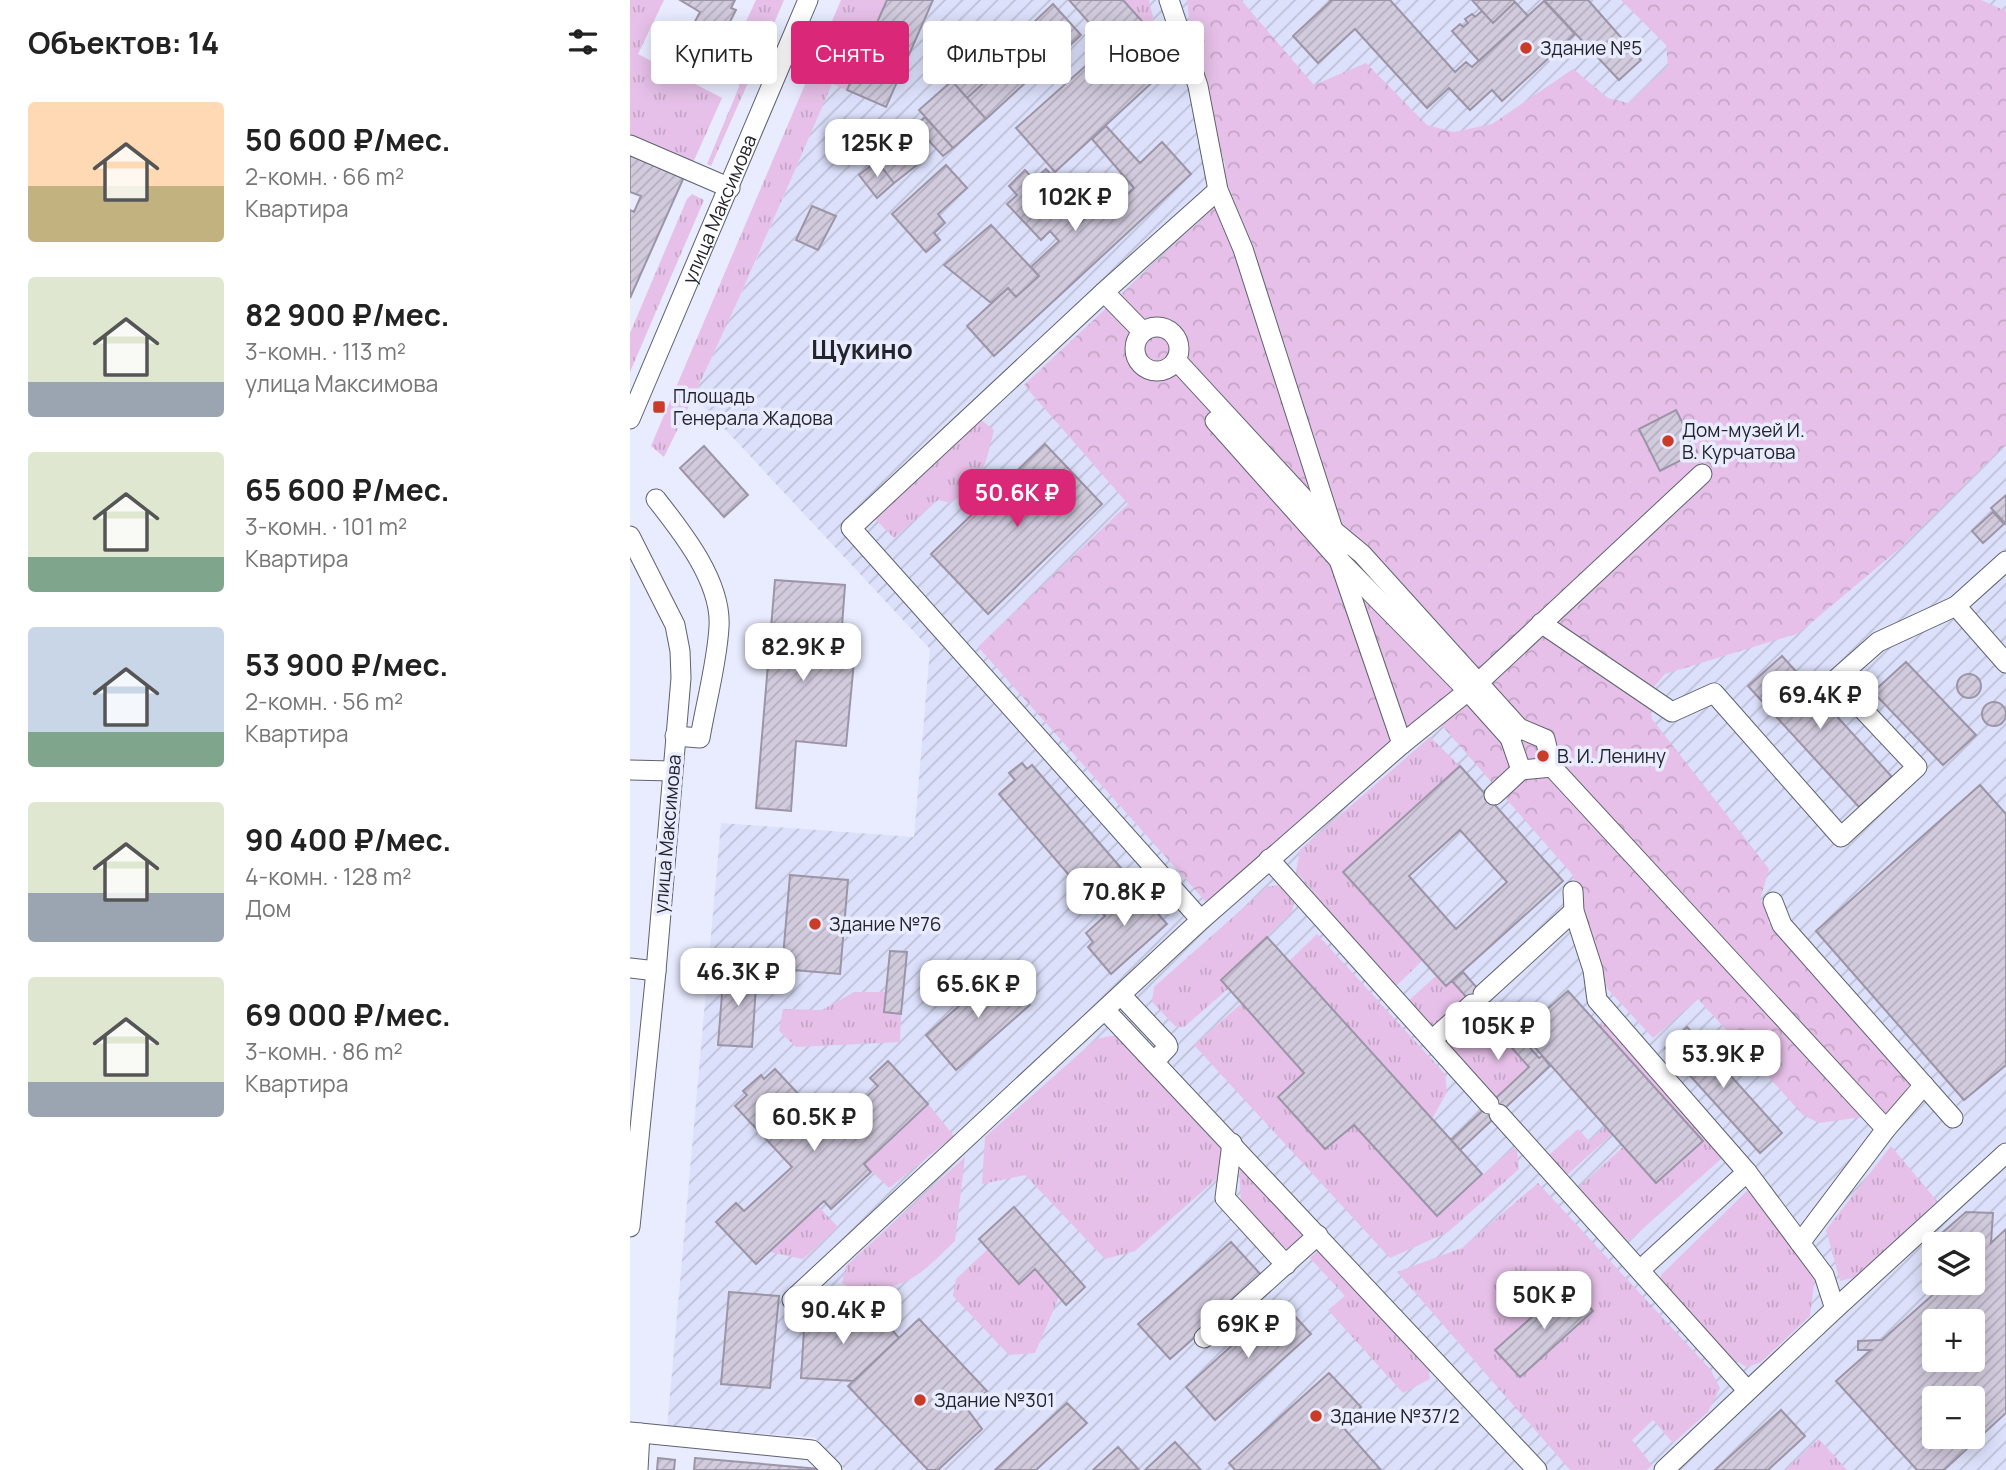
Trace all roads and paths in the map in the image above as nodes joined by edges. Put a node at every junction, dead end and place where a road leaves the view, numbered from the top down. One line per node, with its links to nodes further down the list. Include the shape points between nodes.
1 (808, 0): 4 (street, улица Максимова)
2 (1169, 0): 5 (street, via 1198,86)
3 (630, 145): 4 (street)
4 (730, 188): 9 (street, улица Максимова)
5 (1218, 190): 6 (street); 12 (street, via 1243,249)
6 (1104, 292): 7 (street); 32 (street, via 851,528)
7 (1143, 332): 8 (street, via 1163,328 1174,335 1179,347); 8 (street, via 1136,344 1141,364 1153,370)
8 (1172, 364): 12 (street); 15 (street)
9 (630, 419)
10 (1702, 474): 19 (street)
11 (656, 499): 23 (street, via 691,543 713,587 720,625 700,738)
12 (1333, 530): 15 (street); 21 (street, via 1362,554)
13 (630, 536): 17 (street, улица Максимова)
14 (630, 555): 17 (street)
15 (1339, 560): 21 (street); 24 (street)
16 (2006, 561): 18 (street)
17 (648, 573): 23 (street, улица Максимова, via 675,625 680,651)
18 (1956, 606): 19 (street, via 1878,642 1835,680 1917,767 1841,837 1714,693 1672,712); 20 (street)
19 (1541, 623): 21 (street)
20 (2006, 663)
21 (1473, 686): 22 (street); 24 (street)
22 (1515, 733): 25 (street, via 1545,739); 26 (street)
23 (675, 736): 28 (street, улица Максимова)
24 (1402, 744): 30 (street)
25 (1552, 767): 26 (street); 41 (street)
26 (1521, 769): 29 (street)
27 (630, 770): 28 (street)
28 (672, 771): 34 (street, улица Максимова)
29 (1494, 795)
30 (1269, 859): 32 (street); 37 (street)
31 (1773, 902): 39 (street, via 1782,925)
32 (1201, 919): 35 (street)
33 (630, 968): 34 (street)
34 (656, 971): 45 (street, улица Максимова)
35 (1121, 995): 36 (street); 38 (street, via 1167,1044)
36 (1105, 1010): 38 (street); 50 (street)
37 (1432, 1040): 44 (street, via 1574,901 1597,1000); 49 (street)
38 (1154, 1062): 42 (street)
39 (1924, 1085): 40 (street); 41 (street)
40 (1953, 1118)
41 (1886, 1129): 47 (street)
42 (1232, 1143): 46 (street); 48 (street, via 1225,1198)
43 (2006, 1153): 51 (street)
44 (1747, 1172): 47 (street); 49 (street)
45 (630, 1227)
46 (1318, 1235): 48 (street); 57 (street)
47 (1800, 1243): 51 (street, via 1824,1275)
48 (1286, 1265): 52 (street)
49 (1640, 1270): 53 (street)
50 (792, 1300)
51 (1835, 1309): 53 (street)
52 (1204, 1338)
53 (1747, 1390): 58 (street)
54 (635, 1433): 55 (street); 56 (street, via 812,1450)
55 (638, 1470)
56 (832, 1470)
57 (1537, 1470)
58 (1664, 1470)

